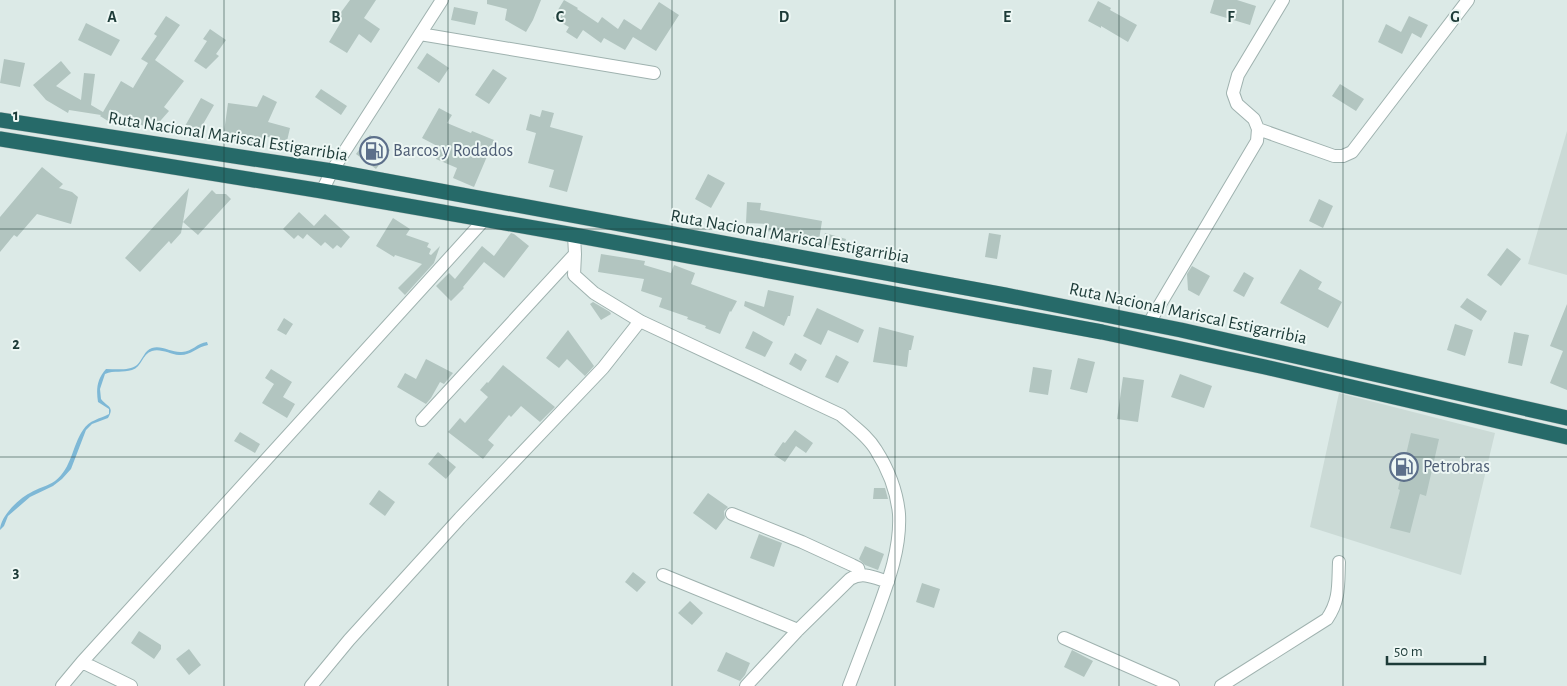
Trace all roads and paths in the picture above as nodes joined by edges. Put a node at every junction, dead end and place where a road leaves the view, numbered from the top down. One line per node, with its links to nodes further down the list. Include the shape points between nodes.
1 (442, 0): 4 (street)
2 (1283, 0): 7 (street, via 1238,75 1233,93 1237,104 1254,119)
3 (1468, 0): 7 (street, via 1352,152 1334,156)
4 (420, 34): 5 (street); 9 (street)
5 (654, 73)
6 (0, 120): 9 (highway, Ruta Nacional Mariscal Estigarribia)
7 (1258, 129): 15 (street, via 1257,141)
8 (2, 141): 10 (highway, Ruta Nacional Mariscal Estigarribia)
9 (332, 172): 10 (street); 15 (highway, Ruta Nacional Mariscal Estigarribia)
10 (322, 191): 11 (highway, Ruta Nacional Mariscal Estigarribia)
11 (484, 220): 12 (highway, Ruta Nacional Mariscal Estigarribia); 26 (street)
12 (574, 235): 13 (street); 18 (highway, Ruta Nacional Mariscal Estigarribia, via 1158,344)
13 (575, 254): 14 (street, via 574,274 594,293); 17 (street)
14 (640, 320): 23 (street, via 841,416 863,434 876,449 888,474 899,514 898,540); 29 (street, via 603,368 441,539)
15 (1149, 323): 16 (highway, Ruta Nacional Mariscal Estigarribia)
16 (1567, 418)
17 (422, 420)
18 (1567, 437)
19 (732, 514): 22 (street, via 852,564)
20 (1339, 562): 33 (street, via 1336,605 1327,619)
21 (663, 575): 24 (street)
22 (860, 575): 23 (street); 24 (street, via 850,579)
23 (888, 582): 31 (street)
24 (798, 630): 30 (street)
25 (1064, 638): 32 (street)
26 (82, 662): 27 (street); 28 (street)
27 (62, 686)
28 (131, 686)
29 (311, 686)
30 (746, 686)
31 (849, 686)
32 (1173, 686)
33 (1221, 686)

